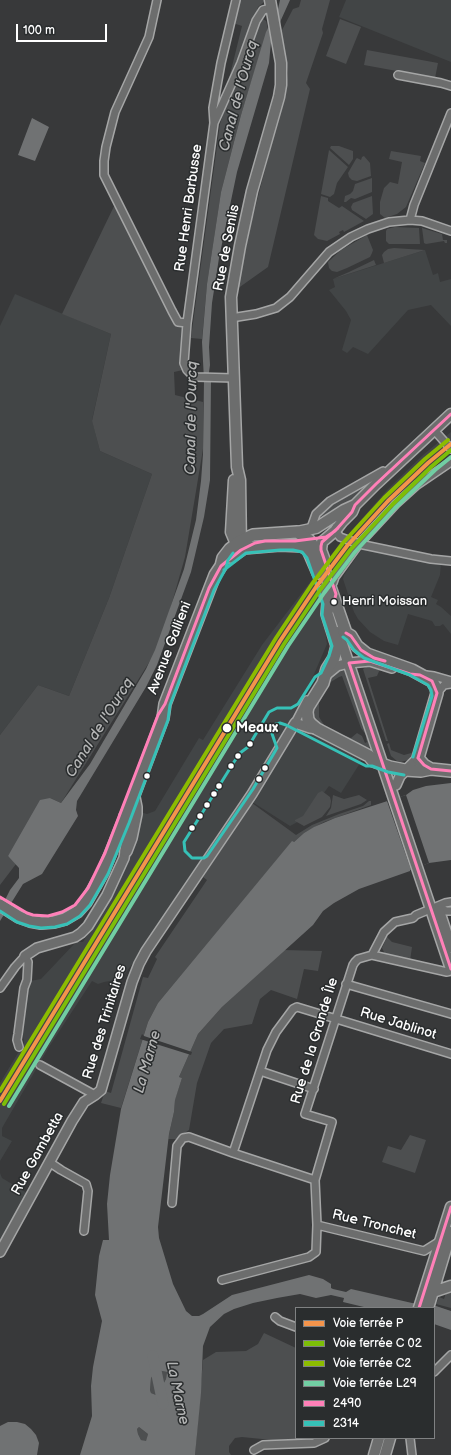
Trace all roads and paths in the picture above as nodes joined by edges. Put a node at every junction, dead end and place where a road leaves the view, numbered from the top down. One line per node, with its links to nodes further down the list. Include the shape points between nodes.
1 (157, 0): 11 (street, via 149,37 115,112 106,147 104,175 178,322)
2 (236, 0): 7 (street, Rue Henri Barbusse, via 221,63 213,108)
3 (270, 4): 7 (street, via 256,21 241,63); 10 (main road, Rue de Senlis, via 281,63 281,85 245,220 232,287)
4 (398, 75): 5 (street)
5 (451, 86)
6 (451, 113): 8 (street)
7 (214, 123): 11 (street, Rue Henri Barbusse)
8 (410, 220): 9 (street, via 422,221); 10 (street, via 389,222 350,237 329,252 290,298 276,308)
9 (451, 231)
10 (231, 318): 12 (main road, Rue de Senlis)
11 (187, 323): 12 (street, Rue Henri Barbusse, via 184,363 187,370 192,375 201,377)
12 (234, 378): 17 (main road, Rue de Senlis)
13 (451, 414): 14 (main road)
14 (434, 430): 15 (street); 18 (main road)
15 (451, 449)
16 (451, 462): 27 (street, via 407,493)
17 (237, 466): 20 (main road, Rue de Senlis); 22 (main road, Rue de Senlis)
18 (386, 474): 19 (main road); 26 (street, via 383,471 330,501 316,514)
19 (352, 506): 21 (main road); 23 (main road, via 352,512); 26 (main road, via 316,528)
20 (241, 520): 24 (main road, via 246,531); 28 (main road, Rue de Senlis)
21 (336, 520): 23 (street); 26 (main road)
22 (231, 526): 28 (main road, Rue de Senlis, via 231,532); 30 (main road, Rue de Senlis)
23 (335, 531): 25 (main road); 27 (street, via 340,537)
24 (253, 535): 26 (main road, Avenue Gallieni, via 297,532); 28 (main road, Avenue Gallieni)
25 (326, 537): 26 (main road); 31 (main road, via 321,550)
26 (308, 539): 28 (main road, via 294,545); 32 (main road, via 310,555)
27 (359, 544): 29 (street); 31 (street)
28 (240, 546): 30 (main road, Avenue Gallieni)
29 (451, 561)
30 (222, 562): 39 (main road, Avenue Gallieni, via 209,588)
31 (333, 583): 32 (main road, via 336,594)
32 (331, 602): 33 (main road); 34 (main road); 36 (main road, Rue des Trinitaires, via 327,614 337,646)
33 (346, 634): 34 (main road); 35 (main road, via 367,654)
34 (352, 663): 35 (street, via 370,661); 36 (street, Rue des Trinitaires, via 337,666); 43 (main road)
35 (420, 675): 37 (street, via 434,676); 38 (main road, via 432,681)
36 (325, 676): 40 (street, Rue des Trinitaires, via 319,680); 41 (main road, via 307,712 308,720)
37 (451, 683): 38 (street, via 444,685)
38 (437, 694): 42 (main road)
39 (165, 704): 44 (main road, via 158,715); 49 (main road, Avenue Gallieni, via 163,718)
40 (295, 723): 41 (street); 72 (street, Rue des Trinitaires, via 252,794 139,964 100,1090)
41 (317, 728): 43 (main road)
42 (418, 758): 45 (main road, via 424,766); 46 (street)
43 (382, 764): 46 (main road); 48 (main road)
44 (138, 767): 50 (main road); 51 (street, via 138,776 124,814)
45 (431, 769): 46 (main road); 47 (main road)
46 (405, 770): 48 (street)
47 (451, 771)
48 (394, 788): 56 (main road)
49 (134, 795): 50 (main road, Avenue Gallieni); 52 (main road, via 136,814)
50 (125, 808): 51 (main road); 57 (main road, via 96,875 75,905 48,916)
51 (124, 821): 52 (street, via 128,831); 57 (main road, via 94,888 76,912 65,919 41,923 30,921)
52 (126, 851): 61 (street, via 107,895 84,930 75,937 37,948)
53 (0, 897): 57 (main road)
54 (451, 902): 56 (street)
55 (0, 905): 57 (main road)
56 (434, 908): 58 (street); 59 (main road); 60 (street, via 388,927); 62 (main road)
57 (13, 909)
58 (451, 911)
59 (451, 947)
60 (372, 955): 62 (street, via 447,972); 63 (street, Rue de la Grande Île, via 355,962)
61 (25, 956): 64 (street); 67 (street, via 28,962 27,980 18,1034)
62 (451, 970)
63 (346, 984): 65 (street); 66 (street, Rue de la Grande Île)
64 (0, 988)
65 (451, 1014)
66 (337, 1019): 68 (street, Rue Jablinot); 70 (street, Rue Jablinot, via 295,1007 273,1037); 71 (street, Rue de la Grande Île)
67 (19, 1047)
68 (451, 1054)
69 (40, 1065): 72 (street)
70 (260, 1071): 71 (street); 73 (street)
71 (314, 1088): 75 (street, Rue de la Grande Île, via 305,1114 332,1122)
72 (95, 1095): 74 (street, Rue Gambetta, via 84,1102)
73 (233, 1153): 75 (street); 76 (street, via 189,1137 183,1138 177,1146)
74 (48, 1162): 79 (street, via 86,1184 88,1191); 83 (street, Rue Gambetta)
75 (315, 1180): 78 (street, Rue de la Grande Île)
76 (172, 1203)
77 (451, 1207): 81 (main road)
78 (317, 1225): 82 (street, Rue Tronchet); 86 (street, Rue de la Grande Île, via 316,1252 309,1257)
79 (84, 1230)
80 (451, 1232): 85 (main road)
81 (440, 1241): 82 (street); 84 (main road); 85 (street)
82 (424, 1251): 84 (street)
83 (0, 1252)
84 (432, 1264): 88 (main road)
85 (438, 1274): 87 (main road); 88 (main road)
86 (222, 1280)
87 (448, 1286): 88 (main road)
88 (426, 1301)
89 (275, 1317): 90 (street)
90 (295, 1327)
91 (451, 1355): 92 (street)
92 (435, 1371)
93 (322, 1439): 97 (street, via 314,1443 263,1445)
94 (379, 1439): 98 (main road)
95 (390, 1439): 99 (main road)
96 (410, 1439): 100 (street)
97 (254, 1450)
98 (374, 1455)
99 (385, 1455)
100 (412, 1455)

